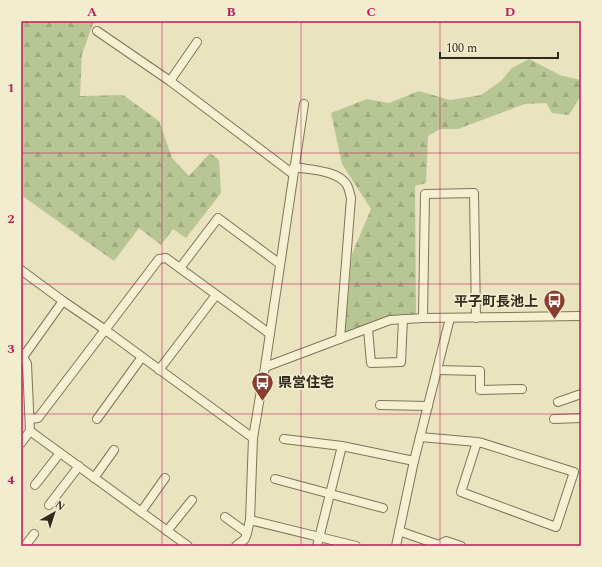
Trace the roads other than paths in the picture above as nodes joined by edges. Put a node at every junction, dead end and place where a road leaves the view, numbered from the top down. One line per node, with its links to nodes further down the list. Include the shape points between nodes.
1 (97, 31): 3 (street)
2 (197, 42): 3 (street)
3 (170, 81): 5 (street)
4 (304, 104): 5 (street)
5 (294, 171): 6 (street); 19 (street, via 328,172 336,175 347,185 351,198)
6 (280, 264): 7 (street, via 218,218); 18 (street)
7 (180, 268): 9 (street); 16 (street, via 166,258 159,259)
8 (21, 270): 10 (street)
9 (216, 295): 18 (street); 23 (street)
10 (62, 302): 16 (street); 20 (street)
11 (581, 316): 14 (street)
12 (423, 318): 13 (street); 14 (street, via 425,194 474,194); 15 (street)
13 (450, 318): 14 (street); 24 (street)
14 (476, 318)
15 (403, 319): 17 (street, via 390,320); 17 (street, via 401,362 371,363)
16 (104, 329): 21 (street); 31 (street, via 38,418)
17 (368, 329): 19 (street)
18 (270, 334): 22 (street)
19 (340, 339): 22 (street)
20 (22, 355): 31 (street, via 27,364)
21 (142, 357): 23 (street); 32 (street)
22 (265, 367): 36 (street)
23 (159, 370): 36 (street)
24 (437, 370): 25 (street, via 480,371 480,390); 29 (street)
25 (522, 389)
26 (581, 394): 27 (street)
27 (558, 402)
28 (380, 405): 29 (street)
29 (428, 406): 35 (street)
30 (581, 418): 33 (street)
31 (30, 419): 34 (street)
32 (96, 419)
33 (554, 419)
34 (30, 431): 39 (street); 42 (street)
35 (420, 437): 38 (street); 43 (street)
36 (253, 438): 55 (street)
37 (284, 439): 40 (street)
38 (477, 442): 38 (street, via 574,472 556,527 461,492)
39 (21, 443)
40 (342, 446): 43 (street); 49 (street)
41 (114, 450): 45 (street)
42 (60, 453): 44 (street); 48 (street)
43 (414, 461): 57 (street)
44 (78, 466): 45 (street); 51 (street)
45 (94, 478): 53 (street)
46 (165, 478): 53 (street)
47 (275, 479): 49 (street)
48 (35, 486)
49 (331, 494): 52 (street); 60 (street)
50 (192, 500): 56 (street)
51 (49, 505)
52 (383, 508)
53 (141, 512): 56 (street)
54 (225, 517): 58 (street)
55 (250, 520): 58 (street); 60 (street)
56 (167, 531): 62 (street)
57 (398, 531): 66 (street); 67 (street, via 439,545 446,541)
58 (248, 533): 63 (street)
59 (34, 534): 61 (street)
60 (319, 536): 64 (street); 65 (street)
61 (26, 546)
62 (188, 546)
63 (236, 546)
64 (317, 546)
65 (356, 546)
66 (396, 546)
67 (461, 546)

